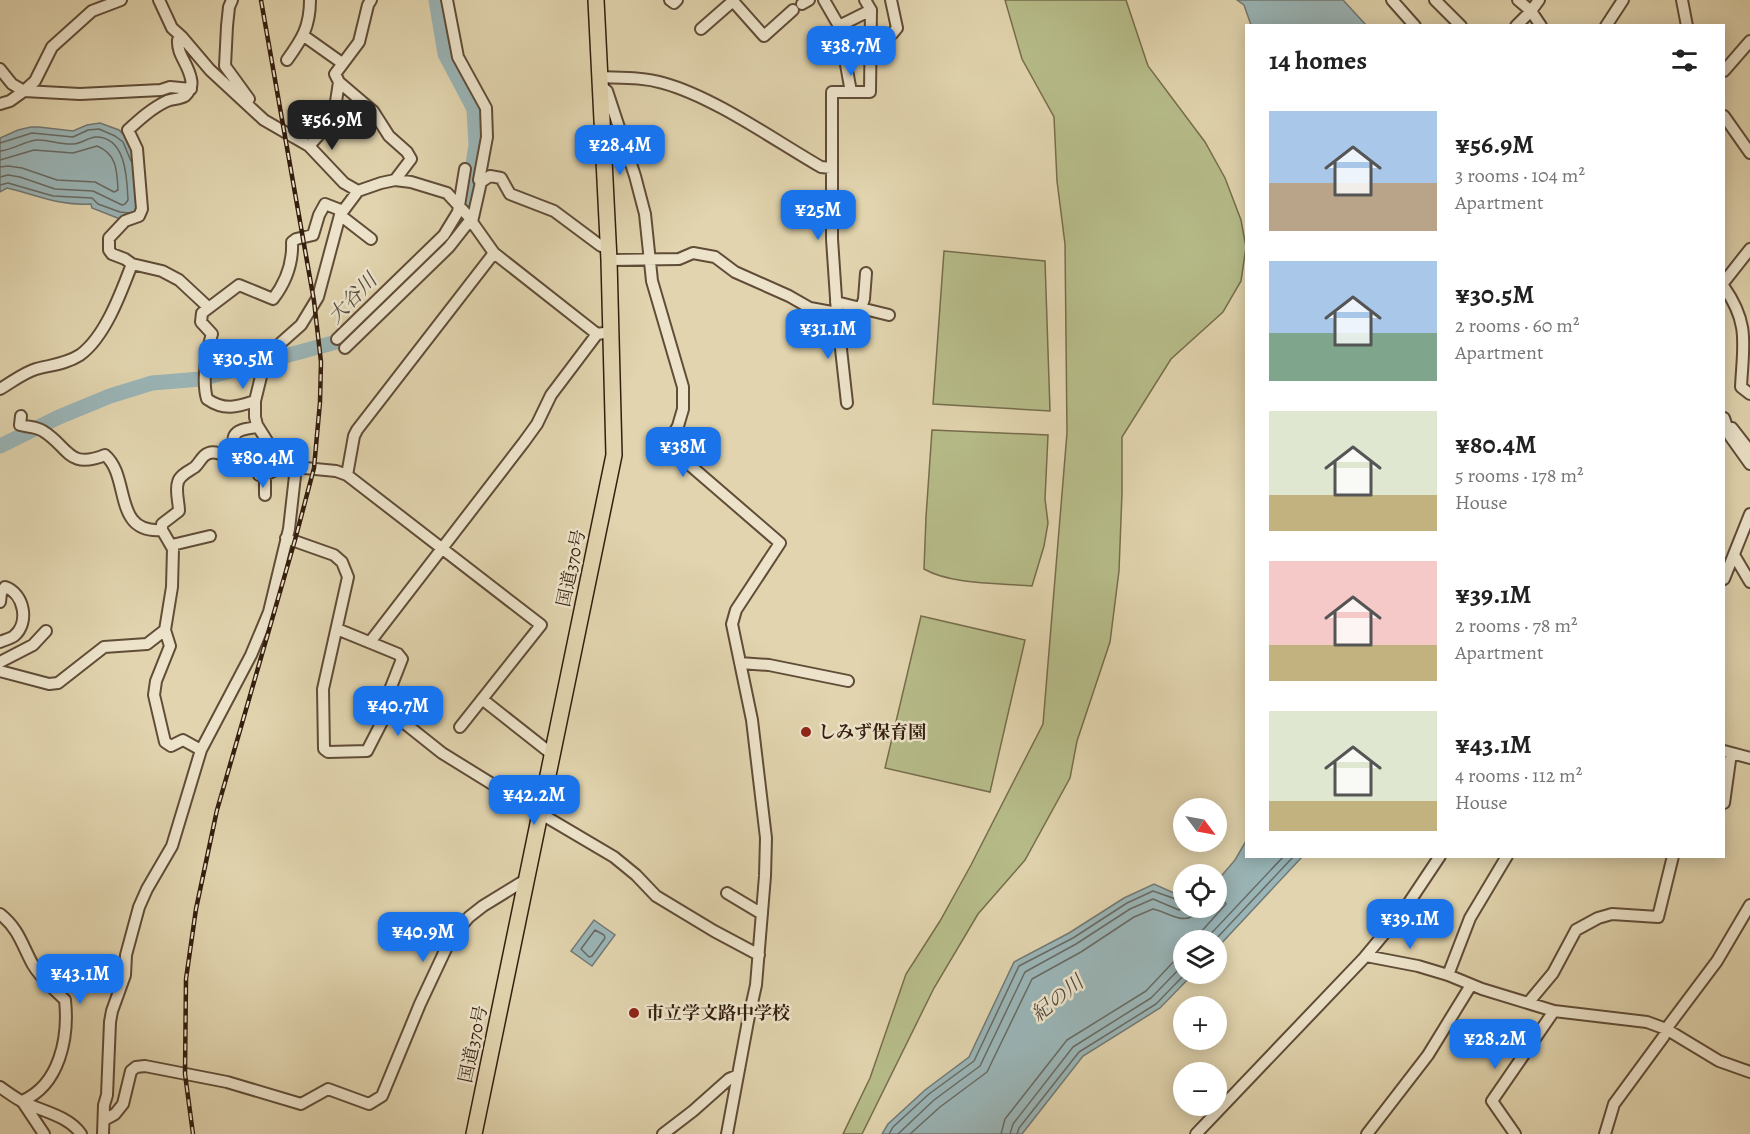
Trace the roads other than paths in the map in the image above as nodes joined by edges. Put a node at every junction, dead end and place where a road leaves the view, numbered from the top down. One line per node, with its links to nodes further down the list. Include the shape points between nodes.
1 (121, 0): 43 (street, via 92,11 58,41 35,81)
2 (159, 0): 33 (street, via 172,28)
3 (232, 0): 48 (street, via 226,26 225,66)
4 (310, 0): 32 (street)
5 (371, 0): 36 (street, via 359,42)
6 (447, 0): 54 (street, via 458,57 486,108)
7 (596, 0): 39 (highway, 国道370号)
8 (670, 0): 9 (street)
9 (677, 0)
10 (824, 0): 29 (street)
11 (865, 0): 21 (street)
12 (891, 0): 31 (street, via 897,28 892,34)
13 (1392, 0): 23 (street)
14 (1435, 0): 24 (street)
15 (1518, 0): 22 (street)
16 (1539, 0): 22 (street)
17 (1623, 0): 27 (street)
18 (1682, 0): 28 (street)
19 (735, 1): 20 (street, via 764,36); 30 (street, via 710,14)
20 (801, 5)
21 (872, 10): 29 (street); 31 (street)
22 (1531, 11): 25 (street); 26 (street)
23 (1413, 24)
24 (1459, 24)
25 (1518, 24)
26 (1540, 24)
27 (1607, 24)
28 (1687, 24)
29 (839, 26): 44 (street)
30 (701, 29)
31 (873, 33): 44 (street, via 870,92)
32 (304, 36): 35 (street); 36 (street)
33 (182, 37): 41 (street, via 177,49 188,67); 48 (street, via 210,70)
34 (1750, 41): 38 (street)
35 (287, 60)
36 (342, 63): 40 (street, via 335,74)
37 (0, 69): 43 (street)
38 (1725, 70)
39 (600, 81): 51 (street, via 641,78 664,83 722,109 821,167); 61 (highway, 国道370号); 62 (street, via 635,176 645,214)
40 (339, 82): 49 (street, via 335,108 326,127); 53 (street, via 373,111 389,136 407,152 411,159)
41 (191, 89): 42 (street); 45 (street, via 184,97)
42 (162, 90): 43 (street, via 80,94); 45 (street)
43 (24, 91): 46 (street)
44 (851, 92): 51 (street, via 832,92)
45 (170, 100): 63 (street, via 128,130 137,149 142,209 140,216 125,221 109,238 109,250)
46 (0, 104)
47 (1725, 121): 50 (street)
48 (278, 130): 49 (street)
49 (309, 146): 55 (street)
50 (1750, 153)
51 (831, 168): 68 (street)
52 (465, 169): 57 (street)
53 (395, 180): 55 (street); 57 (street, via 447,193)
54 (481, 182): 57 (street); 61 (street, via 496,176 510,194 554,211)
55 (357, 191): 56 (street)
56 (341, 213): 58 (street); 67 (street, via 325,204 313,235 292,242 293,259 273,299 238,285); 77 (street, via 318,297 301,325 266,356)
57 (465, 213): 60 (street); 73 (street, via 454,219 444,235); 74 (street, via 449,248)
58 (371, 239)
59 (1750, 249): 65 (street)
60 (494, 253): 72 (street); 89 (street, via 357,430)
61 (608, 253): 62 (street); 72 (highway, 国道370号)
62 (649, 259): 68 (street, via 679,259 693,253 715,257 735,272 810,308); 107 (street, via 684,397 670,448 780,543 732,617)
63 (132, 264): 67 (street, via 162,271 179,280); 75 (street, via 104,326 91,345 69,361 36,369)
64 (866, 273): 69 (street)
65 (1725, 281)
66 (1725, 288): 71 (street)
67 (208, 307): 77 (street, via 201,322 212,334 206,360 207,399 228,408)
68 (836, 308): 69 (street); 78 (street)
69 (861, 308): 70 (street)
70 (889, 315)
71 (1747, 324): 76 (street, via 1741,387)
72 (604, 333): 96 (street, via 551,395 537,424); 115 (highway, 国道370号, via 614,455)
73 (337, 339)
74 (345, 348)
75 (0, 389)
76 (1750, 394)
77 (255, 401): 82 (street)
78 (847, 403)
79 (21, 416): 92 (street, via 20,425 42,430 72,456 81,460 105,455 117,471 129,515 145,529)
80 (1725, 419): 83 (street)
81 (1725, 421): 84 (street, via 1730,436)
82 (258, 427): 85 (street, via 234,432); 86 (street)
83 (1750, 451)
84 (1750, 464)
85 (237, 465): 88 (street, via 257,463 259,475); 92 (street, via 218,453 205,455 178,482 179,511 162,524)
86 (284, 466): 87 (street); 88 (street)
87 (296, 467): 89 (street); 94 (street)
88 (265, 475): 90 (street)
89 (347, 475): 96 (street)
90 (265, 495)
91 (1750, 514): 97 (street)
92 (162, 530): 95 (street)
93 (210, 536): 95 (street)
94 (286, 538): 101 (street, via 324,550 342,562 348,577); 113 (street, via 269,612)
95 (172, 545): 102 (street, via 172,587)
96 (442, 548): 105 (street); 110 (street, via 541,625)
97 (1734, 555): 98 (street); 99 (street)
98 (1725, 577)
99 (1750, 582)
100 (0, 602): 104 (street, via 5,587 10,589 24,615 14,636)
101 (337, 629): 105 (street); 111 (street, via 322,689 324,748 328,752 367,751)
102 (165, 630): 108 (street, via 147,644 104,647 58,683); 113 (street, via 170,646 154,694 165,742 171,746 183,740)
103 (46, 631): 106 (street, via 33,645)
104 (0, 642)
105 (370, 642): 111 (street, via 402,659 384,705)
106 (0, 662)
107 (740, 663): 109 (street); 126 (street, via 752,720 766,838)
108 (0, 671)
109 (848, 681)
110 (482, 699): 112 (street); 115 (street)
111 (388, 710): 118 (street, via 442,753)
112 (460, 727)
113 (201, 750): 138 (street, via 172,846 147,889 133,926 125,975 110,1022)
114 (1727, 752): 116 (street); 117 (street)
115 (553, 755): 118 (highway, 国道370号)
116 (1750, 758)
117 (1725, 786)
118 (541, 814): 122 (highway, 国道370号); 127 (street, via 614,857 656,896)
119 (1439, 858): 128 (street, via 1404,910)
120 (1506, 858): 129 (street, via 1470,918)
121 (1673, 858): 131 (street, via 1658,917 1612,914 1576,930 1553,973)
122 (527, 879): 138 (street, via 483,906 451,938 382,1096 369,1104 328,1089 301,1104 227,1082 145,1066 131,1071 123,1104 116,1114); 142 (highway, 国道370号)
123 (727, 893): 126 (street)
124 (1750, 905): 133 (street, via 1718,961)
125 (0, 914): 137 (street, via 13,926 41,976 65,1000 66,1025 58,1063 34,1096)
126 (762, 914): 127 (street)
127 (759, 955): 135 (street)
128 (1366, 956): 129 (street); 145 (street)
129 (1448, 975): 130 (street)
130 (1471, 985): 131 (street); 146 (street, via 1428,1055)
131 (1528, 1004): 132 (street)
132 (1554, 1011): 133 (street, via 1647,1022); 147 (street, via 1492,1101)
133 (1666, 1029): 134 (street, via 1719,1060); 148 (street, via 1614,1104)
134 (1750, 1072)
135 (738, 1075): 143 (street); 144 (street)
136 (0, 1087): 137 (street)
137 (22, 1101): 139 (street); 140 (street, via 65,1120)
138 (104, 1120): 141 (street)
139 (44, 1134)
140 (81, 1134)
141 (103, 1134)
142 (474, 1134)
143 (663, 1134)
144 (727, 1134)
145 (1196, 1134)
146 (1367, 1134)
147 (1515, 1134)
148 (1605, 1134)

